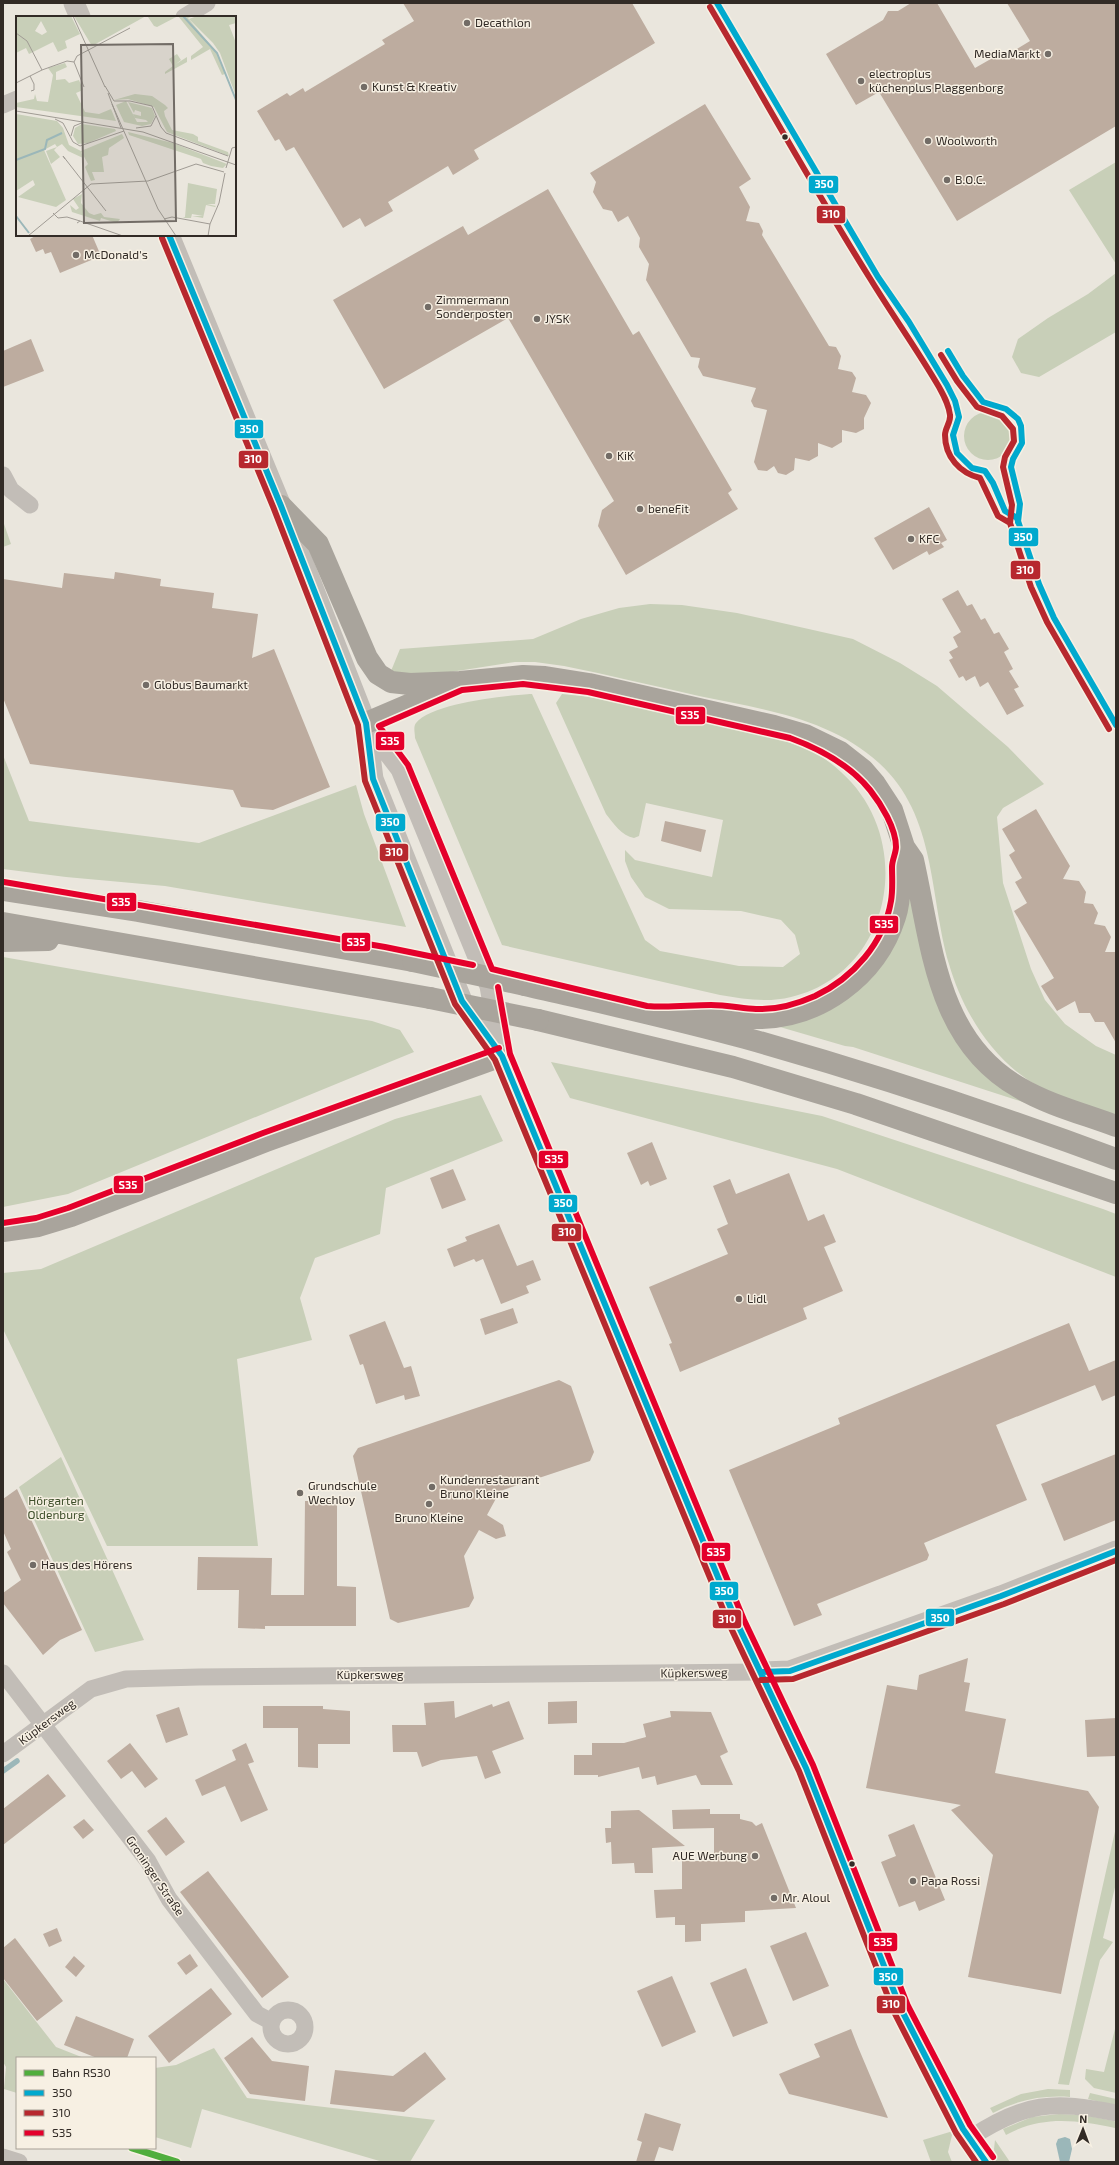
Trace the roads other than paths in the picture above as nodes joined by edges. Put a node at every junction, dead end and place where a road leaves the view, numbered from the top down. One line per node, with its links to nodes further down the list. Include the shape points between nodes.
1 (74, 3): 3 (street)
2 (207, 3): 4 (street)
3 (80, 16)
4 (186, 16)
5 (16, 100): 6 (street)
6 (3, 105)
7 (169, 236): 10 (street)
8 (3, 475): 9 (street, via 11,490)
9 (30, 505)
10 (281, 506): 11 (highway, via 318,544 367,658 378,674 391,682 410,684); 12 (street)
11 (460, 682): 12 (highway); 13 (highway, via 523,676 567,680 805,734 840,752 863,770 892,810)
12 (366, 723): 19 (street, via 401,769 490,986); 19 (street, via 373,778 462,1001)
13 (904, 848): 18 (highway, via 900,860 899,904 892,927 874,958 846,988 806,1009 773,1017 755,1018 721,1013); 20 (highway, via 914,860 941,989 966,1038 986,1062 1008,1081 1034,1096)
14 (3, 890): 18 (highway, bridge, via 138,911 413,960)
15 (3, 923): 16 (highway)
16 (101, 939): 17 (highway); 22 (highway, bridge, via 430,998 538,1020 733,1067 856,1104)
17 (3, 941)
18 (654, 1014): 21 (highway, via 850,1068 1018,1123)
19 (502, 1056): 23 (highway, via 266,1141 71,1216 38,1226); 25 (street, via 736,1623)
20 (1116, 1126)
21 (1116, 1159)
22 (1116, 1193)
23 (3, 1231)
24 (1116, 1551): 25 (street, via 1001,1596 790,1671)
25 (761, 1672): 27 (street, Küpkersweg, via 207,1676 126,1679 91,1689); 31 (street, via 806,1768 901,2009)
26 (3, 1673): 27 (street, Groninger Straße)
27 (42, 1725): 28 (street, Küpkersweg); 29 (street, Groninger Straße, via 148,1861 169,1898 258,2014)
28 (3, 1754)
29 (272, 2022)
30 (1116, 2113): 31 (street, via 1073,2106 1041,2106 1012,2114)
31 (970, 2138): 34 (street)
32 (3, 2157): 33 (street)
33 (19, 2162)
34 (986, 2162)

